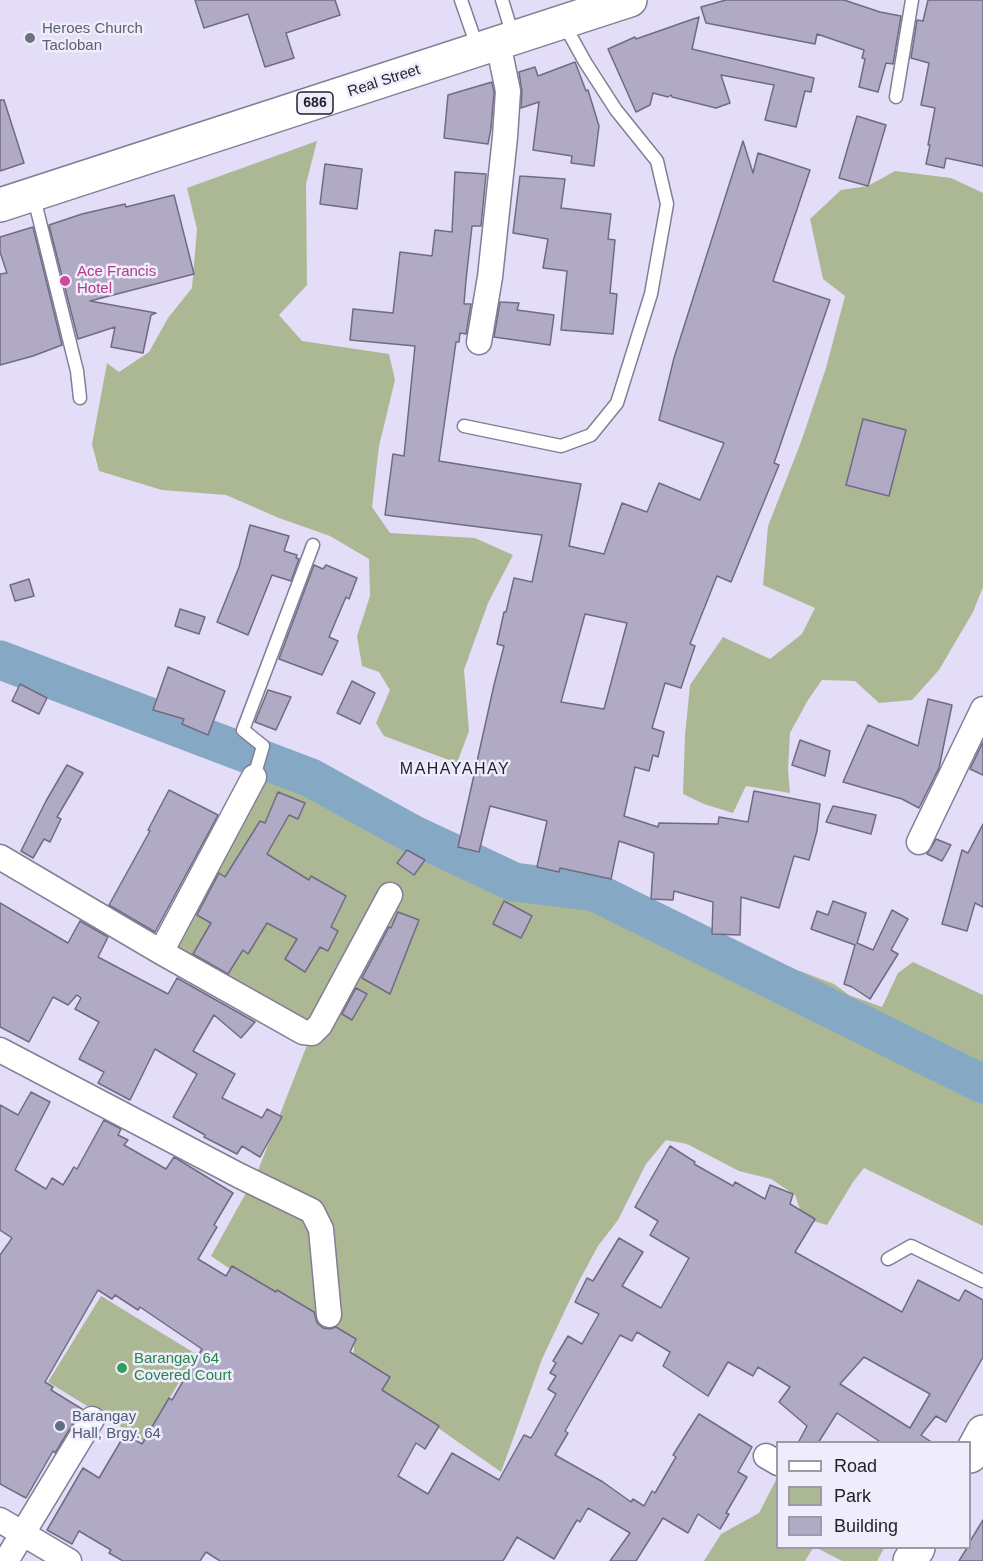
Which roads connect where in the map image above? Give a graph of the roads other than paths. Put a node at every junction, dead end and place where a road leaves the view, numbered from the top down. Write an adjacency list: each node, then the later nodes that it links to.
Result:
1 (460, 0): 6 (lane)
2 (501, 0): 6 (lane)
3 (630, 0): 5 (main road, Real Street / 686)
4 (912, 0): 7 (lane)
5 (562, 21): 6 (main road, Real Street / 686); 12 (lane)
6 (498, 44): 8 (main road, Real Street / 686); 10 (street)
7 (896, 97)
8 (33, 193): 9 (main road, Real Street / 686); 11 (lane)
9 (0, 205)
10 (479, 342)
11 (80, 398)
12 (464, 426)
13 (313, 545): 15 (lane)
14 (983, 709): 16 (street)
15 (254, 777): 19 (street)
16 (919, 842)
17 (0, 857): 19 (street)
18 (390, 895): 19 (street)
19 (161, 951)
20 (0, 1050): 23 (street)
21 (888, 1259): 22 (lane)
22 (983, 1281)
23 (329, 1315)
24 (92, 1419): 28 (street)
25 (983, 1432): 26 (main road)
26 (971, 1453)
27 (0, 1520): 28 (street)
28 (21, 1533): 29 (street); 30 (street)
29 (6, 1561)
30 (69, 1561)

